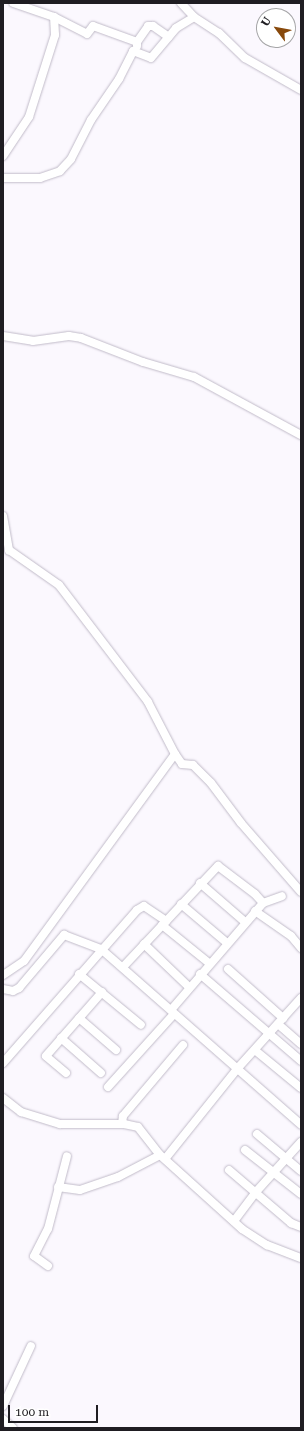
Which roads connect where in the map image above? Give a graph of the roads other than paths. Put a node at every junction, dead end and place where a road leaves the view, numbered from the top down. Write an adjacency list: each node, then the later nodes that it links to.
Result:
1 (13, 3): 3 (street)
2 (181, 3): 4 (street)
3 (54, 17): 6 (street); 9 (street)
4 (194, 17): 5 (street); 8 (street)
5 (169, 36): 6 (street); 7 (street)
6 (137, 42): 7 (street)
7 (136, 53): 10 (street)
8 (301, 90)
9 (3, 156)
10 (3, 178)
11 (3, 336): 12 (street)
12 (301, 436)
13 (3, 516): 14 (street)
14 (174, 754): 16 (street); 34 (street)
15 (200, 883): 18 (street); 19 (street); 21 (street)
16 (301, 892)
17 (282, 896): 19 (street)
18 (181, 904): 22 (street); 24 (street)
19 (263, 904): 20 (street)
20 (256, 911): 21 (street); 23 (street)
21 (245, 922): 24 (street)
22 (164, 923): 25 (street); 28 (street); 29 (street)
23 (291, 936): 26 (street); 27 (street)
24 (227, 943): 29 (street)
25 (144, 944): 30 (street); 35 (street)
26 (301, 944)
27 (301, 948)
28 (101, 950): 30 (street); 32 (street); 36 (street)
29 (209, 963): 33 (street)
30 (123, 968): 39 (street)
31 (228, 969): 41 (street)
32 (79, 974): 37 (street); 51 (street)
33 (200, 974): 35 (street); 44 (street)
34 (3, 975)
35 (190, 987): 39 (street)
36 (3, 989)
37 (102, 992): 40 (street); 43 (street)
38 (300, 1003): 41 (street)
39 (172, 1012): 52 (street); 55 (street)
40 (79, 1018): 45 (street); 48 (street)
41 (284, 1018): 42 (street)
42 (278, 1024): 44 (street); 46 (street)
43 (141, 1025)
44 (270, 1035): 49 (street); 50 (street)
45 (61, 1038): 53 (street); 54 (street)
46 (301, 1044)
47 (183, 1045): 58 (street)
48 (116, 1050)
49 (256, 1051): 52 (street); 56 (street)
50 (301, 1061)
51 (3, 1063)
52 (237, 1069): 59 (street); 64 (street)
53 (66, 1073)
54 (101, 1073)
55 (108, 1087)
56 (301, 1088)
57 (3, 1098): 58 (street)
58 (122, 1124): 64 (street)
59 (301, 1125)
60 (257, 1134): 65 (street)
61 (301, 1142): 65 (street)
62 (245, 1150): 68 (street)
63 (67, 1156): 69 (street)
64 (162, 1157): 69 (street); 72 (street)
65 (286, 1159): 67 (street); 68 (street)
66 (229, 1170): 70 (street)
67 (301, 1171)
68 (274, 1172): 70 (street); 71 (street)
69 (58, 1187): 75 (street)
70 (255, 1193): 72 (street); 73 (street)
71 (301, 1194)
72 (234, 1221): 74 (street)
73 (301, 1227)
74 (301, 1258)
75 (48, 1266)
76 (31, 1346): 77 (street)
77 (3, 1406)
78 (3, 1418): 79 (street)
79 (13, 1428)

